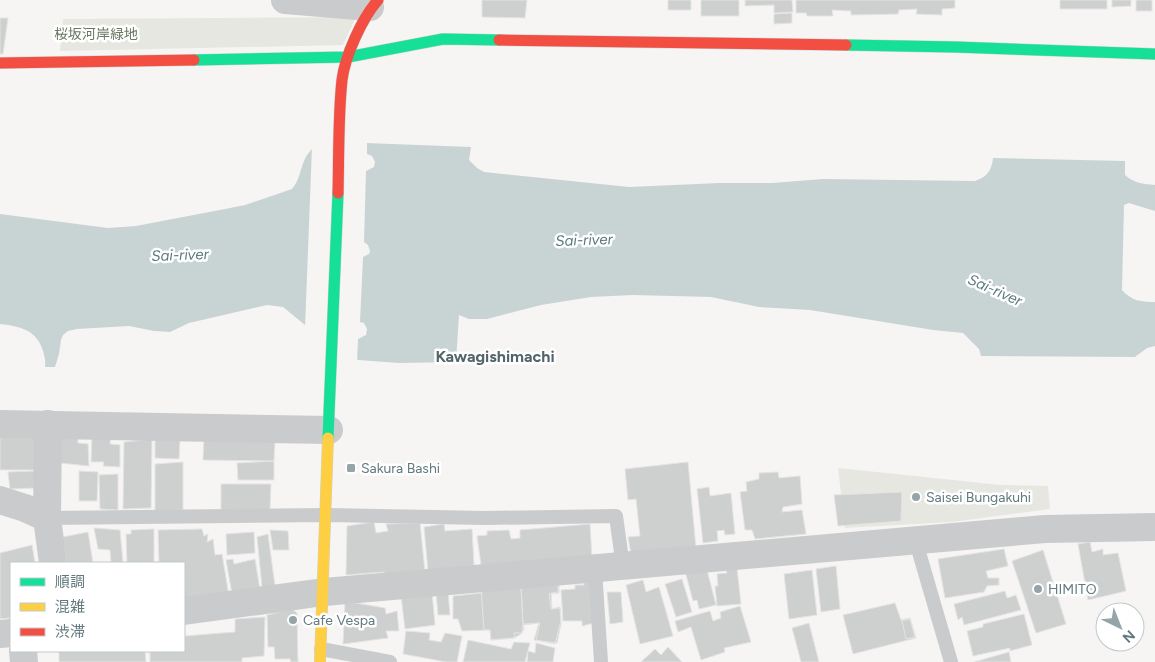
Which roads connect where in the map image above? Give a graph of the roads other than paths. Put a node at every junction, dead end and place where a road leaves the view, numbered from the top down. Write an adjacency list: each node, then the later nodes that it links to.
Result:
1 (285, 0): 2 (street)
2 (374, 4): 4 (street)
3 (1155, 54): 4 (street)
4 (348, 57): 5 (street); 6 (street)
5 (0, 63)
6 (329, 422): 8 (street); 10 (street)
7 (0, 424): 8 (street)
8 (48, 424): 11 (street)
9 (0, 500): 11 (street)
10 (327, 515): 11 (lane); 15 (lane); 17 (street)
11 (47, 518): 14 (street)
12 (1155, 527): 13 (street)
13 (916, 542): 15 (street); 22 (lane)
14 (53, 562)
15 (623, 567): 16 (street)
16 (595, 569): 17 (street); 21 (lane)
17 (324, 592): 18 (street); 19 (street)
18 (185, 612)
19 (321, 656): 20 (lane)
20 (390, 662)
21 (601, 662)
22 (951, 662)

